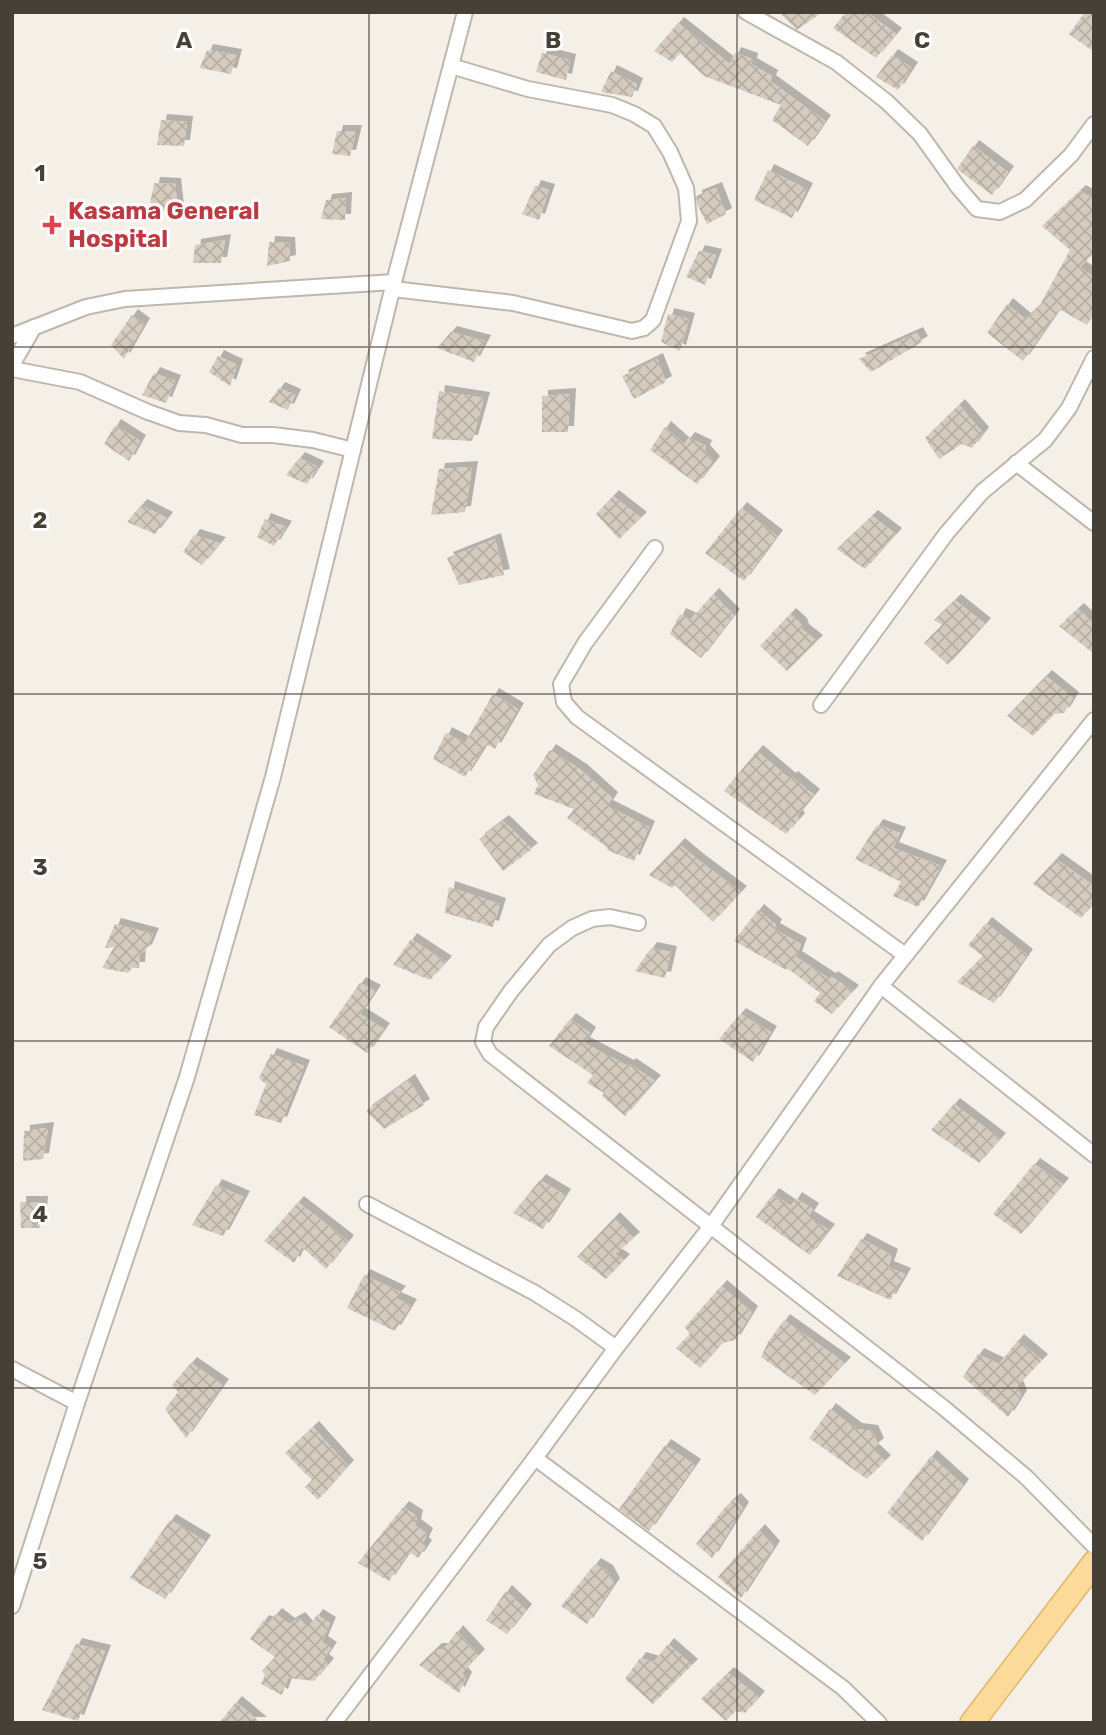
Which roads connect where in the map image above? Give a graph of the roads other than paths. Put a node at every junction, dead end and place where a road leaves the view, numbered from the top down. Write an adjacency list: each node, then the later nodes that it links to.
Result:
1 (465, 12): 3 (street)
2 (746, 12): 4 (street)
3 (452, 66): 5 (street); 5 (street)
4 (1094, 124)
5 (394, 285): 6 (street); 10 (street)
6 (34, 327): 7 (street); 9 (street)
7 (12, 336)
8 (1094, 358): 11 (street)
9 (12, 367): 10 (street)
10 (353, 450): 24 (street)
11 (1017, 463): 12 (street); 14 (street)
12 (1094, 523)
13 (655, 548): 17 (street)
14 (821, 705)
15 (1094, 720): 17 (street)
16 (638, 923): 21 (street)
17 (905, 955): 18 (street)
18 (881, 986): 19 (street); 21 (street)
19 (1094, 1155)
20 (367, 1204): 22 (street)
21 (711, 1226): 22 (street); 26 (street)
22 (615, 1348): 25 (street)
23 (12, 1369): 24 (street)
24 (77, 1403): 28 (street)
25 (535, 1458): 29 (street); 30 (street)
26 (1094, 1546)
27 (1094, 1563): 31 (main road)
28 (12, 1606)
29 (334, 1723)
30 (879, 1723)
31 (972, 1723)

